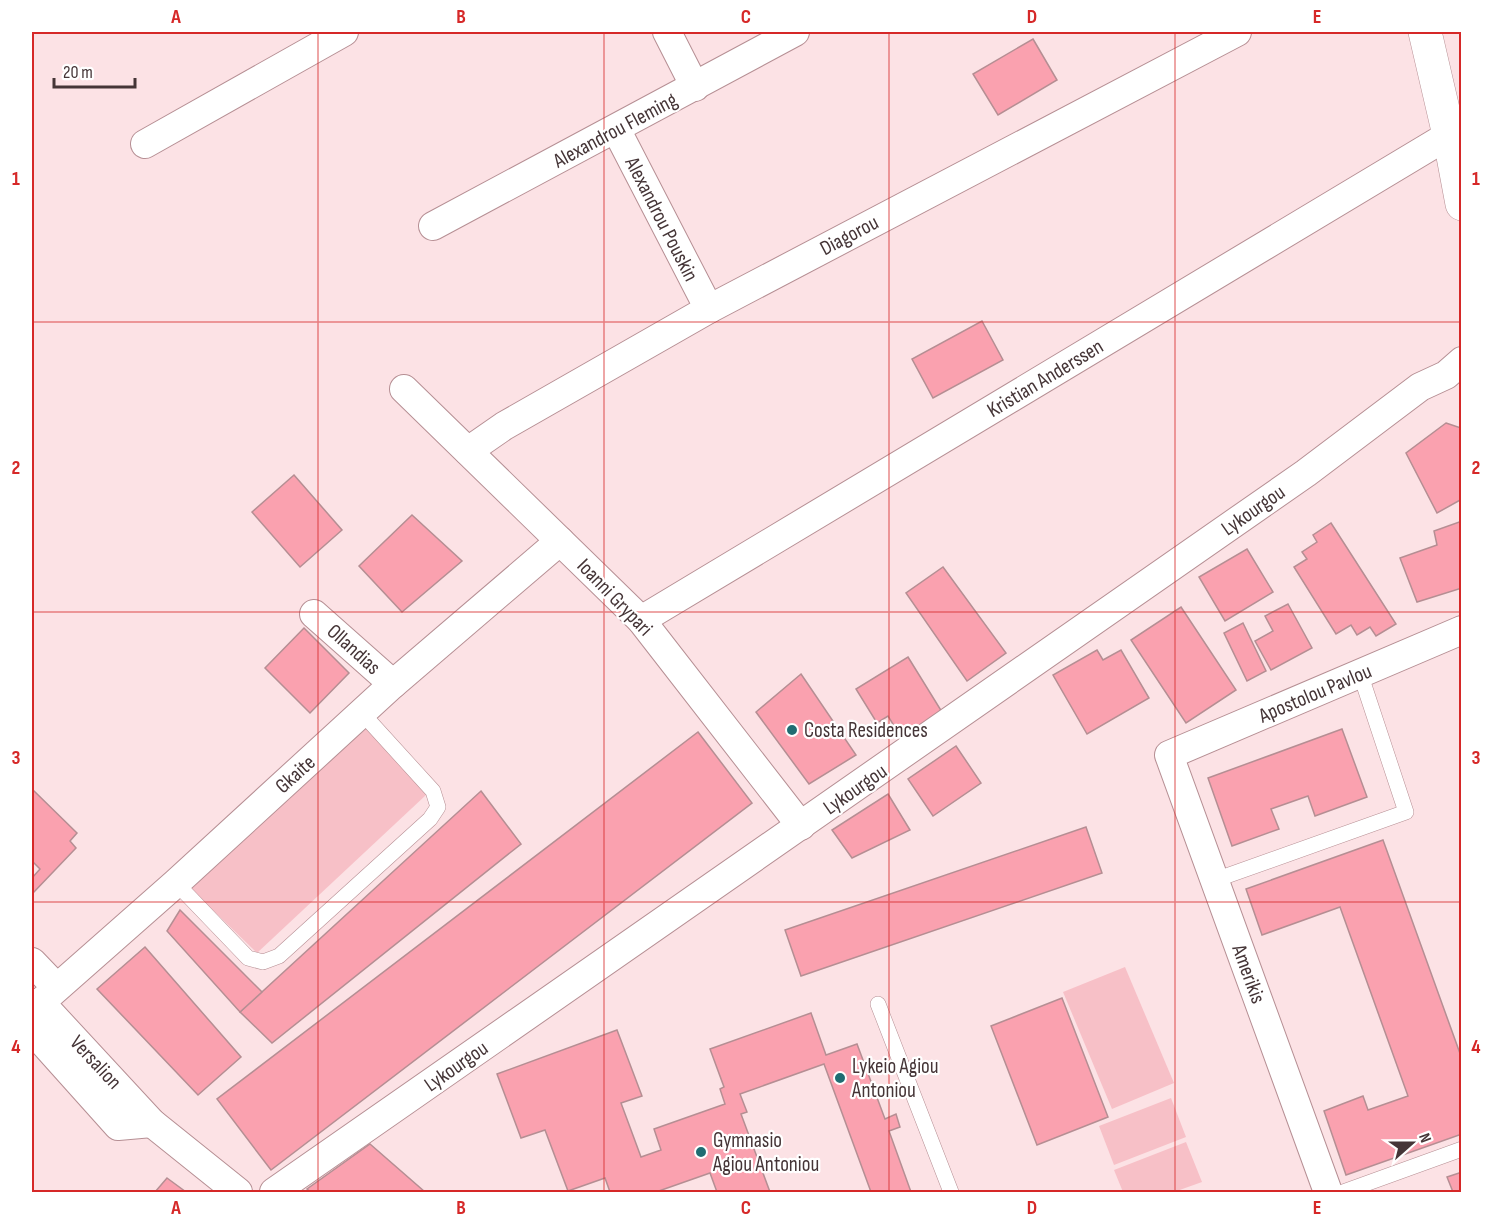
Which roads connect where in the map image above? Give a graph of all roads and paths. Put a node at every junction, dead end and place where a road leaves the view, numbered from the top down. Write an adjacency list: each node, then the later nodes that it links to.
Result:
1 (344, 32): 9 (street)
2 (667, 32): 6 (street)
3 (795, 32): 6 (street, Alexandrou Fleming)
4 (1237, 32): 12 (street, Diagorou)
5 (1425, 32): 8 (street)
6 (695, 87): 7 (street, Alexandrou Fleming)
7 (616, 129): 11 (street, Alexandrou Fleming); 12 (street, Alexandrou Pouskin)
8 (1449, 135): 10 (street); 18 (street, Kristian Anderssen)
9 (145, 144)
10 (1461, 204)
11 (433, 226)
12 (709, 309): 15 (street, Diagorou)
13 (1461, 361): 24 (street, Lykourgou)
14 (404, 389): 15 (street, Ioanni Grypari)
15 (468, 451): 16 (street, Ioanni Grypari)
16 (560, 541): 18 (street, Ioanni Grypari); 21 (street, Gkaite)
17 (315, 614): 21 (street, Ollandias)
18 (641, 620): 24 (street, Ioanni Grypari)
19 (1461, 630): 20 (street, Apostolou Pavlou)
20 (1360, 674): 23 (street, Apostolou Pavlou); 25 (lane)
21 (393, 684): 22 (street, Gkaite)
22 (362, 713): 26 (street, Gkaite); 26 (lane)
23 (1170, 755): 25 (street, Amerikis)
24 (801, 826): 34 (street, Lykourgou)
25 (1215, 880): 36 (street, Amerikis)
26 (176, 883): 28 (street, Gkaite)
27 (32, 962): 28 (street, Versalion)
28 (42, 1000): 31 (street, Versalion)
29 (879, 1004): 35 (lane)
30 (32, 1030): 31 (street, Versalion)
31 (152, 1123): 33 (street, Versalion)
32 (1461, 1149): 37 (lane)
33 (238, 1192)
34 (274, 1192)
35 (951, 1192)
36 (1328, 1192)
37 (1343, 1192)

